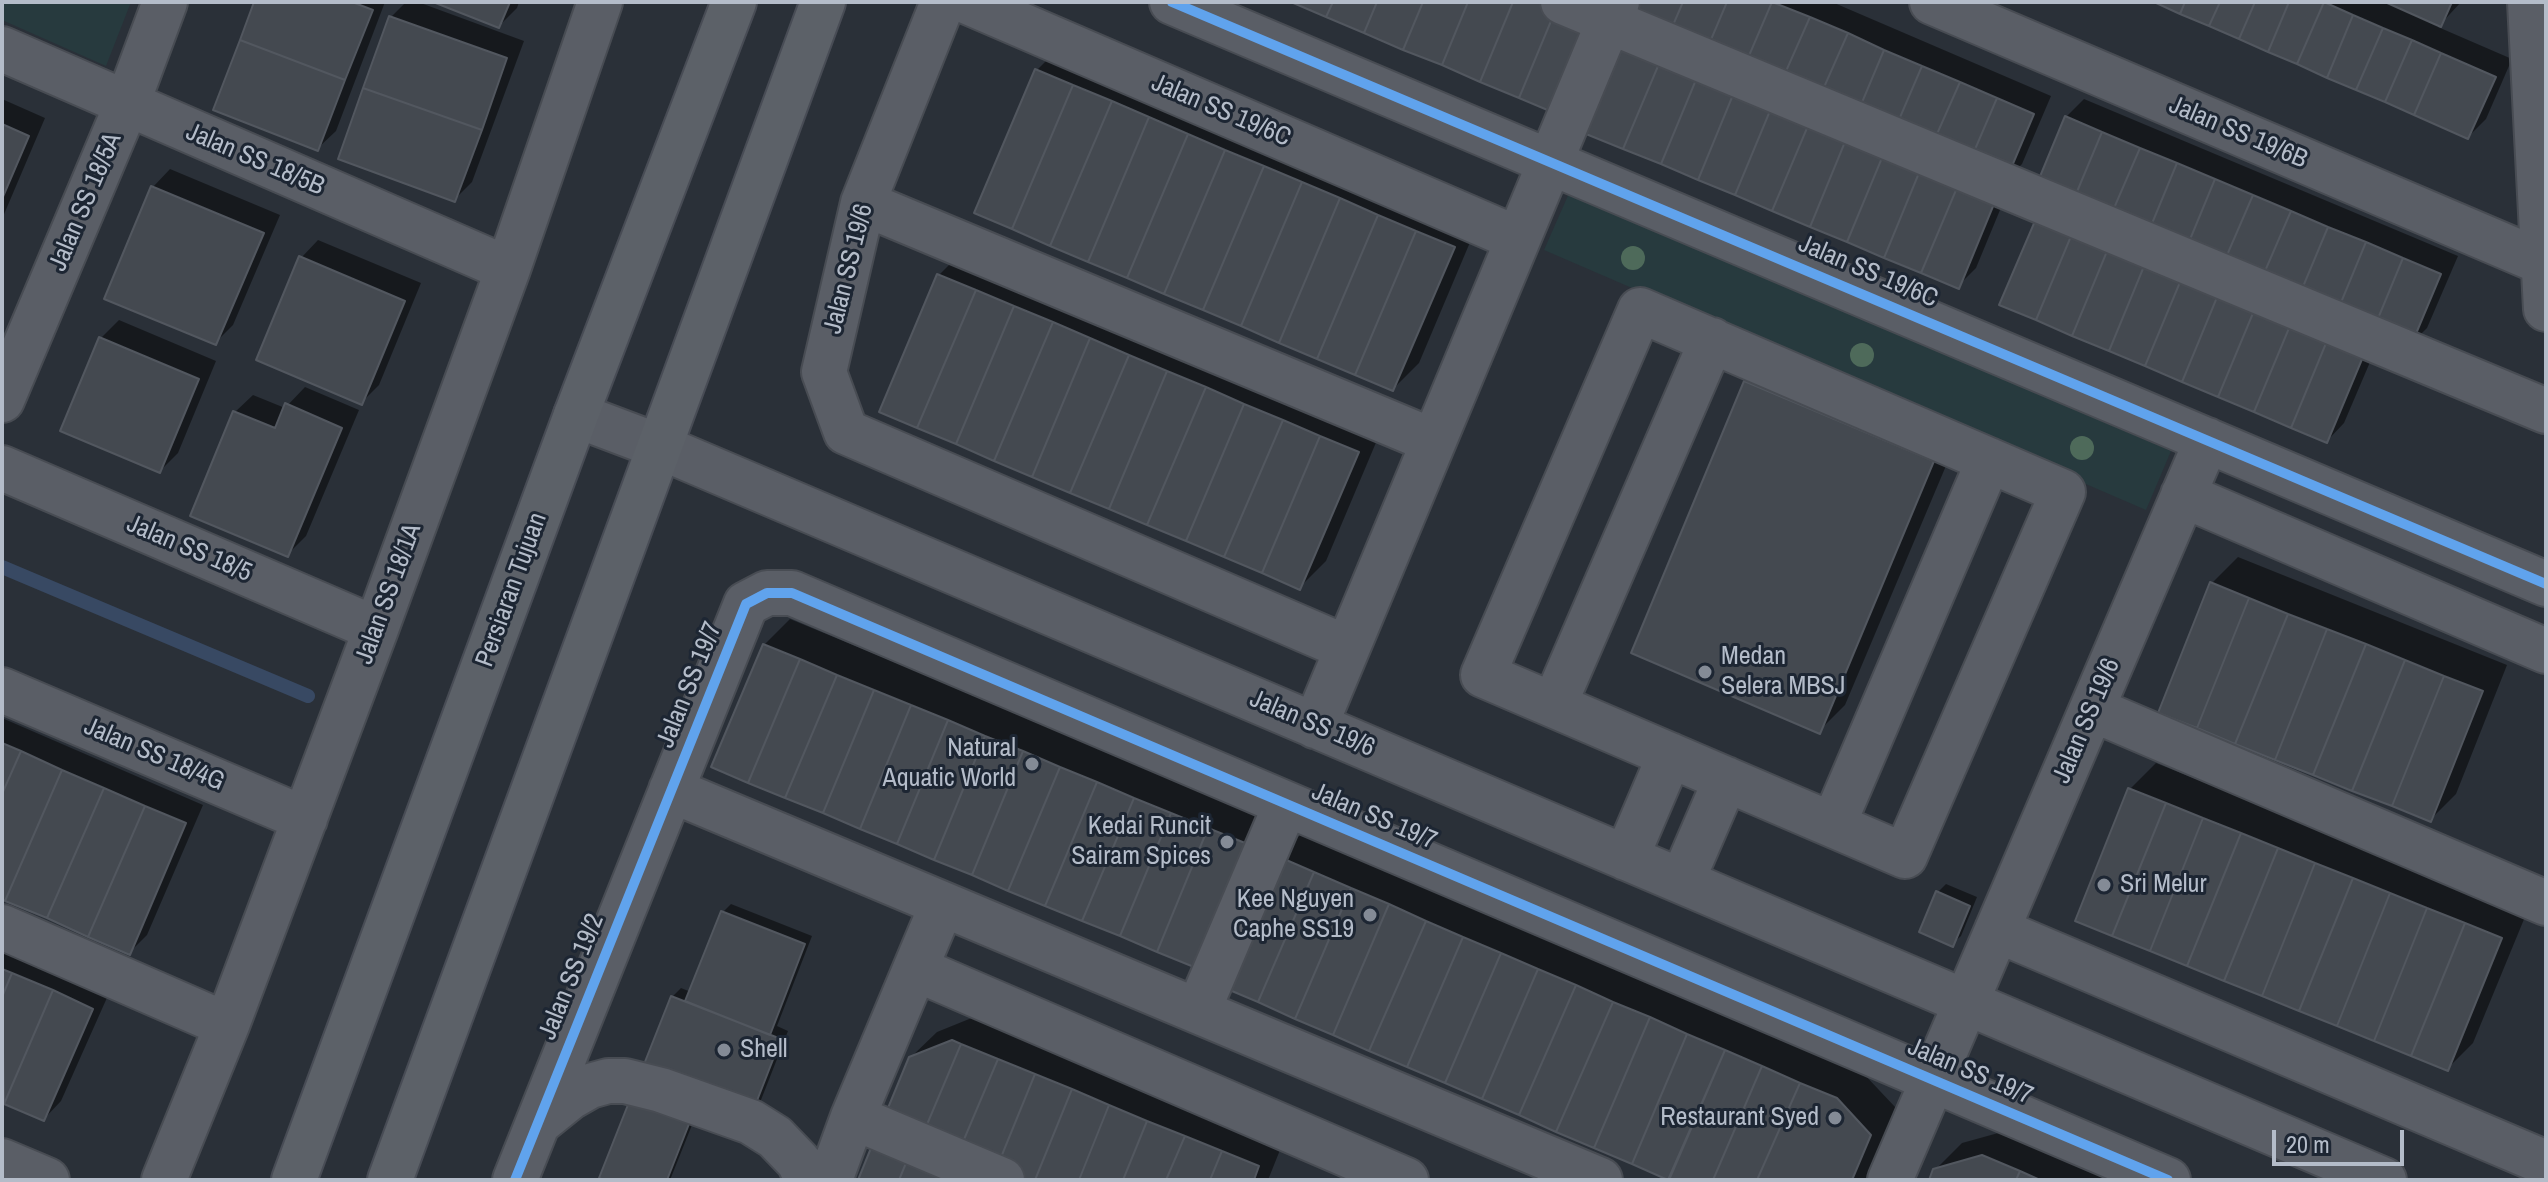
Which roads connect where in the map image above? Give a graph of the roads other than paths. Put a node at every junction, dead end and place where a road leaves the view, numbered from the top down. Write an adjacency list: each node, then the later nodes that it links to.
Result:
1 (165, 2): 13 (street, Jalan SS 18/5A)
2 (600, 2): 18 (street, Jalan SS 18/1A)
3 (734, 2): 23 (main road, Persiaran Tujuan)
4 (823, 2): 26 (main road)
5 (943, 2): 15 (street, Jalan SS 19/6)
6 (968, 2): 16 (street, Jalan SS 19/6C)
7 (1172, 2): 14 (street, Jalan SS 19/6C)
8 (1563, 2): 11 (street)
9 (1932, 2): 17 (street, Jalan SS 19/6B)
10 (2530, 2): 17 (street)
11 (1613, 12): 14 (street); 22 (street)
12 (2, 49): 13 (street, Jalan SS 18/5B)
13 (127, 104): 18 (street, Jalan SS 18/5B); 21 (street, Jalan SS 18/5A)
14 (1550, 162): 16 (street); 24 (street, Jalan SS 19/6C)
15 (863, 203): 25 (street); 32 (street, Jalan SS 19/6)
16 (1518, 239): 25 (street)
17 (2544, 263): 19 (street)
18 (508, 269): 31 (street, Jalan SS 18/1A)
19 (2546, 309)
20 (1712, 340): 27 (street); 35 (street); 35 (street)
21 (2, 400)
22 (2546, 411)
23 (576, 415): 26 (street, Jalan SS 19/6); 63 (main road, Persiaran Tujuan)
24 (2207, 440): 29 (street, Jalan SS 19/6); 30 (street, Jalan SS 19/6C)
25 (1433, 441): 32 (street)
26 (658, 446): 37 (street, Jalan SS 19/6); 60 (main road)
27 (1989, 460): 43 (street); 43 (street)
28 (2, 468): 31 (street, Jalan SS 18/5)
29 (2183, 495): 33 (street); 36 (street, Jalan SS 19/6)
30 (2546, 584)
31 (376, 629): 42 (street, Jalan SS 18/1A)
32 (1347, 648): 37 (street)
33 (2546, 651)
34 (2, 690): 42 (street, Jalan SS 18/4G)
35 (1554, 705): 38 (street)
36 (2092, 709): 46 (street); 49 (street, Jalan SS 19/6)
37 (1315, 726): 44 (street, Jalan SS 19/6)
38 (1670, 755): 39 (street); 44 (street)
39 (1726, 779): 43 (street); 45 (street)
40 (671, 790): 41 (street, Jalan SS 19/7); 47 (street, Jalan SS 19/7); 56 (street, Jalan SS 19/2)
41 (1286, 804): 52 (street); 54 (street, Jalan SS 19/7)
42 (305, 819): 53 (street, Jalan SS 18/1A)
43 (1833, 825)
44 (1626, 858): 45 (street, Jalan SS 19/6)
45 (1682, 881): 51 (street, Jalan SS 19/6)
46 (2546, 903)
47 (942, 905): 50 (street); 52 (street, Jalan SS 19/7)
48 (2, 927): 53 (street)
49 (1997, 930): 51 (street, Jalan SS 19/6); 58 (street)
50 (916, 969): 55 (street); 59 (street)
51 (1966, 1002): 54 (street); 72 (street, Jalan SS 19/6)
52 (1198, 1011): 69 (street, Jalan SS 19/7)
53 (227, 1025): 62 (street, Jalan SS 18/1A)
54 (1933, 1080): 70 (street); 71 (street, Jalan SS 19/7)
55 (853, 1117): 66 (street); 67 (street)
56 (538, 1123): 64 (street, Jalan SS 19/2); 65 (street)
57 (2, 1161): 61 (street)
58 (2546, 1163)
59 (1333, 1166): 68 (street)
60 (401, 1176)
61 (47, 1180)
62 (164, 1180)
63 (294, 1180)
64 (515, 1180)
65 (807, 1180)
66 (830, 1180)
67 (1002, 1180)
68 (1406, 1180)
69 (1600, 1180)
70 (1890, 1180)
71 (2168, 1180)
72 (2384, 1180)

